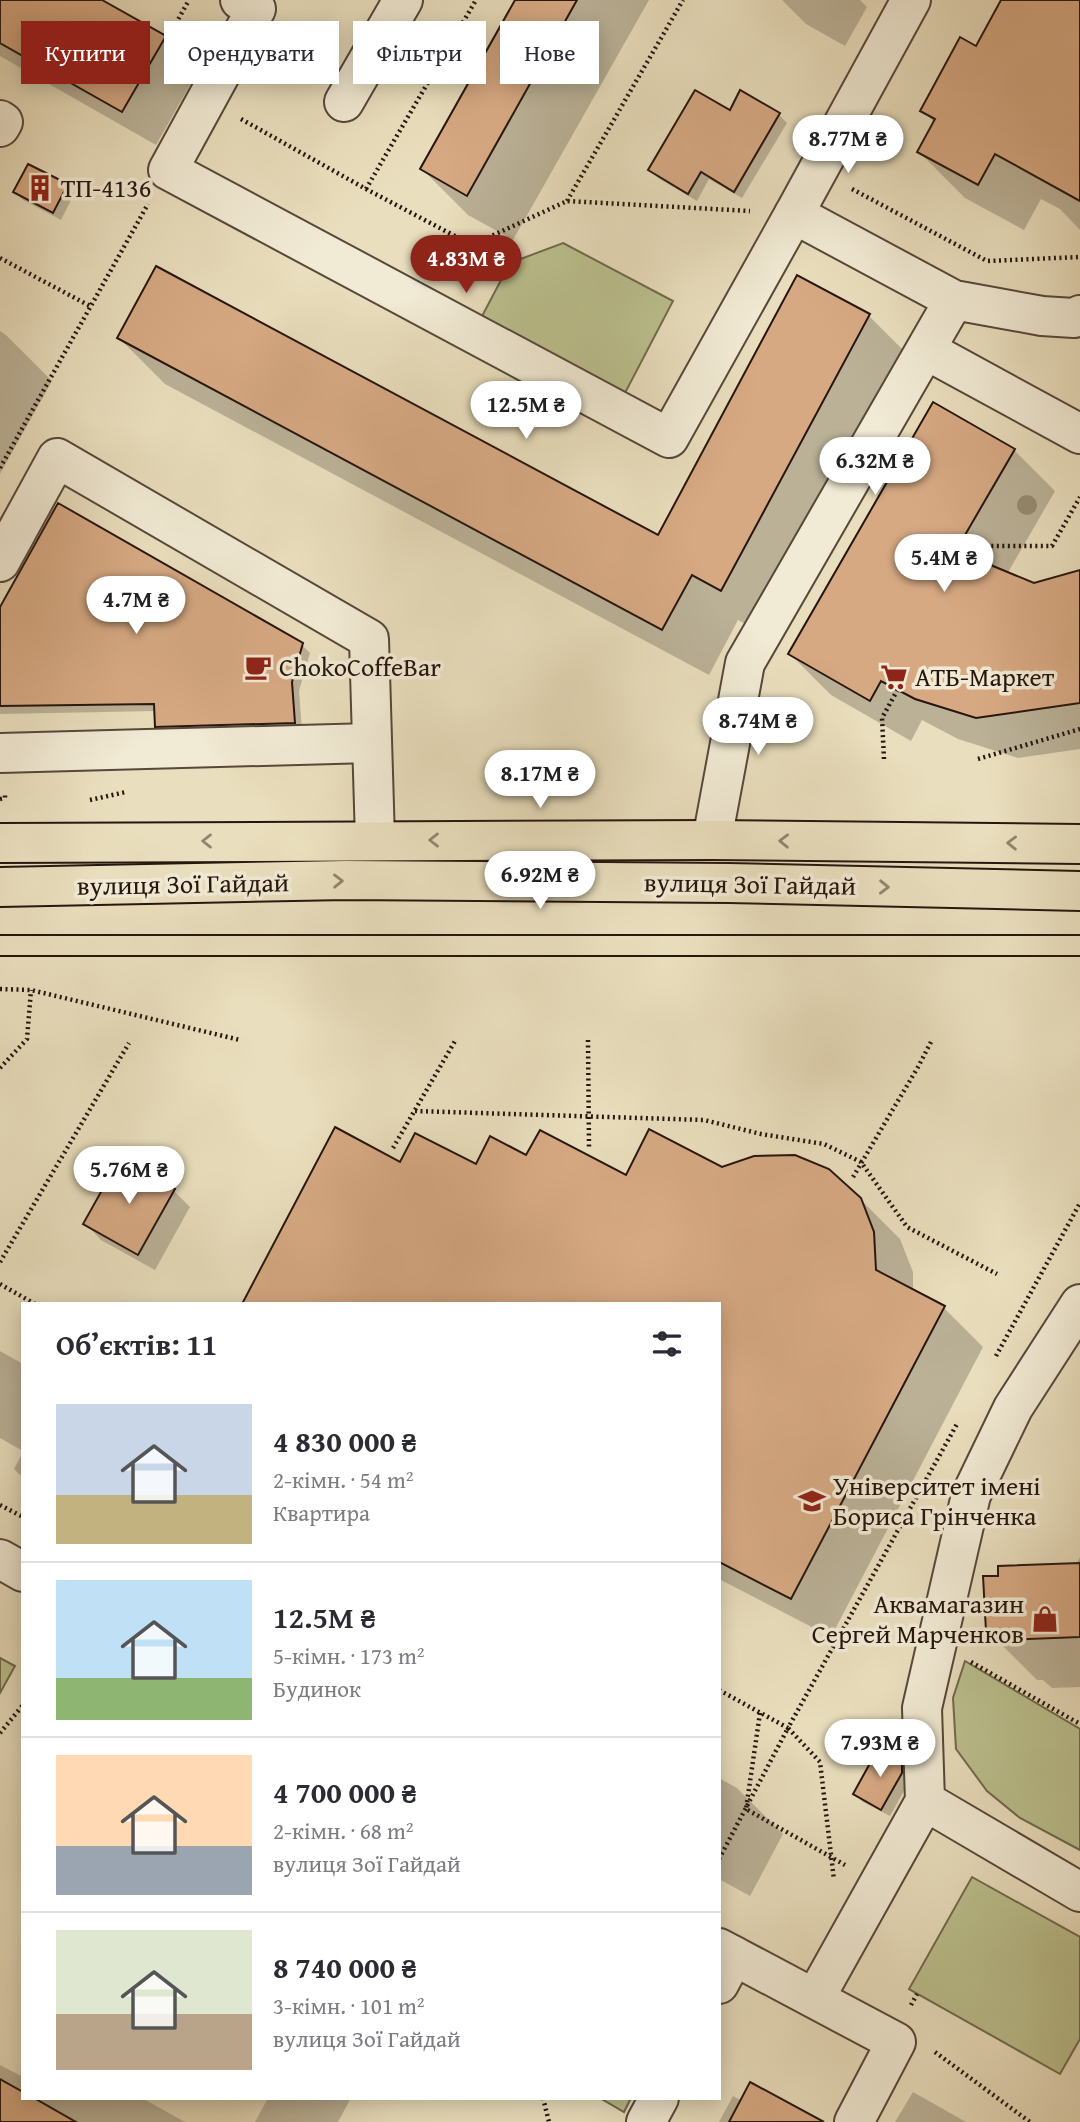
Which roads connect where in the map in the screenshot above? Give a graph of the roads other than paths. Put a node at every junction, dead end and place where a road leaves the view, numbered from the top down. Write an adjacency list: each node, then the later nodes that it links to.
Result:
1 (240, 0): 7 (street)
2 (403, 0): 4 (street)
3 (911, 0): 7 (street)
4 (344, 102)
5 (0, 120): 6 (street)
6 (0, 127)
7 (794, 214): 8 (street)
8 (954, 300): 9 (street); 10 (street)
9 (1080, 315)
10 (926, 349): 11 (street); 16 (street)
11 (1080, 434)
12 (0, 562): 13 (street)
13 (371, 744): 14 (street); 15 (street)
14 (0, 753)
15 (375, 840): 16 (main road, вулиця Зої Гайдай, one-way to 15); 17 (main road, вулиця Зої Гайдай, one-way to 17)
16 (712, 840): 18 (main road, вулиця Зої Гайдай, one-way to 16)
17 (0, 843)
18 (1080, 844)
19 (0, 887): 20 (main road, вулиця Зої Гайдай, one-way to 20)
20 (1080, 891)
21 (1080, 1304): 24 (street)
22 (0, 1559): 23 (street)
23 (21, 1571)
24 (925, 1801): 25 (street); 27 (street)
25 (1080, 1892)
26 (724, 1962): 27 (street)
27 (815, 1998): 30 (street)
28 (658, 2100): 29 (street)
29 (646, 2122)
30 (854, 2122)

